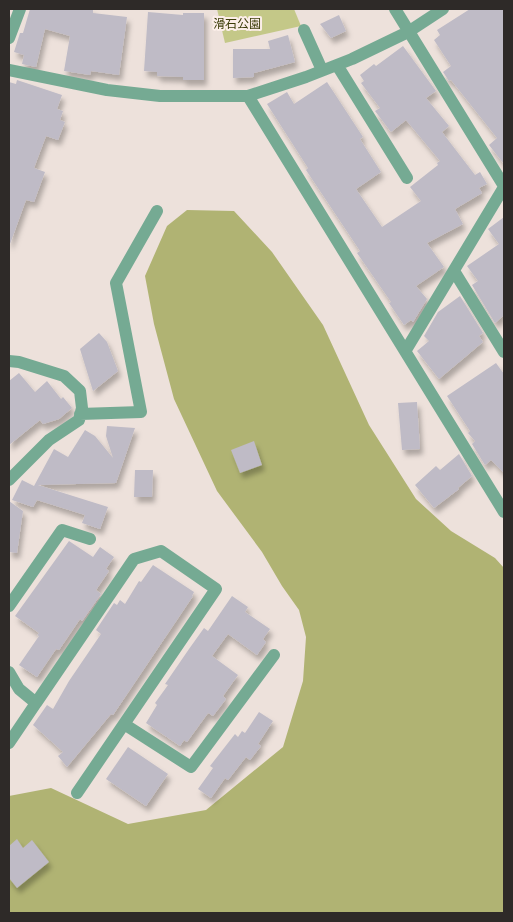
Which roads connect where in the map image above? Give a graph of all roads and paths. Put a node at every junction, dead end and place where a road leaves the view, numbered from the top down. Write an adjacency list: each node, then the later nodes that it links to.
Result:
1 (20, 9): 6 (street)
2 (395, 9): 5 (street)
3 (443, 9): 5 (street)
4 (304, 30): 9 (street)
5 (408, 32): 7 (street); 12 (street)
6 (9, 38)
7 (337, 65): 9 (street); 11 (street)
8 (9, 70): 10 (street)
9 (322, 70): 10 (street)
10 (248, 96): 15 (street)
11 (407, 178)
12 (504, 186): 14 (street)
13 (157, 212): 18 (street)
14 (454, 271): 15 (street); 16 (street)
15 (406, 350): 20 (street)
16 (504, 352)
17 (9, 362): 18 (street)
18 (80, 414): 19 (street)
19 (9, 480)
20 (504, 512)
21 (90, 539): 22 (street)
22 (9, 606)
23 (274, 655): 26 (street)
24 (9, 672): 25 (street)
25 (36, 703): 26 (street); 27 (street)
26 (124, 724): 28 (street)
27 (9, 743)
28 (77, 793)

